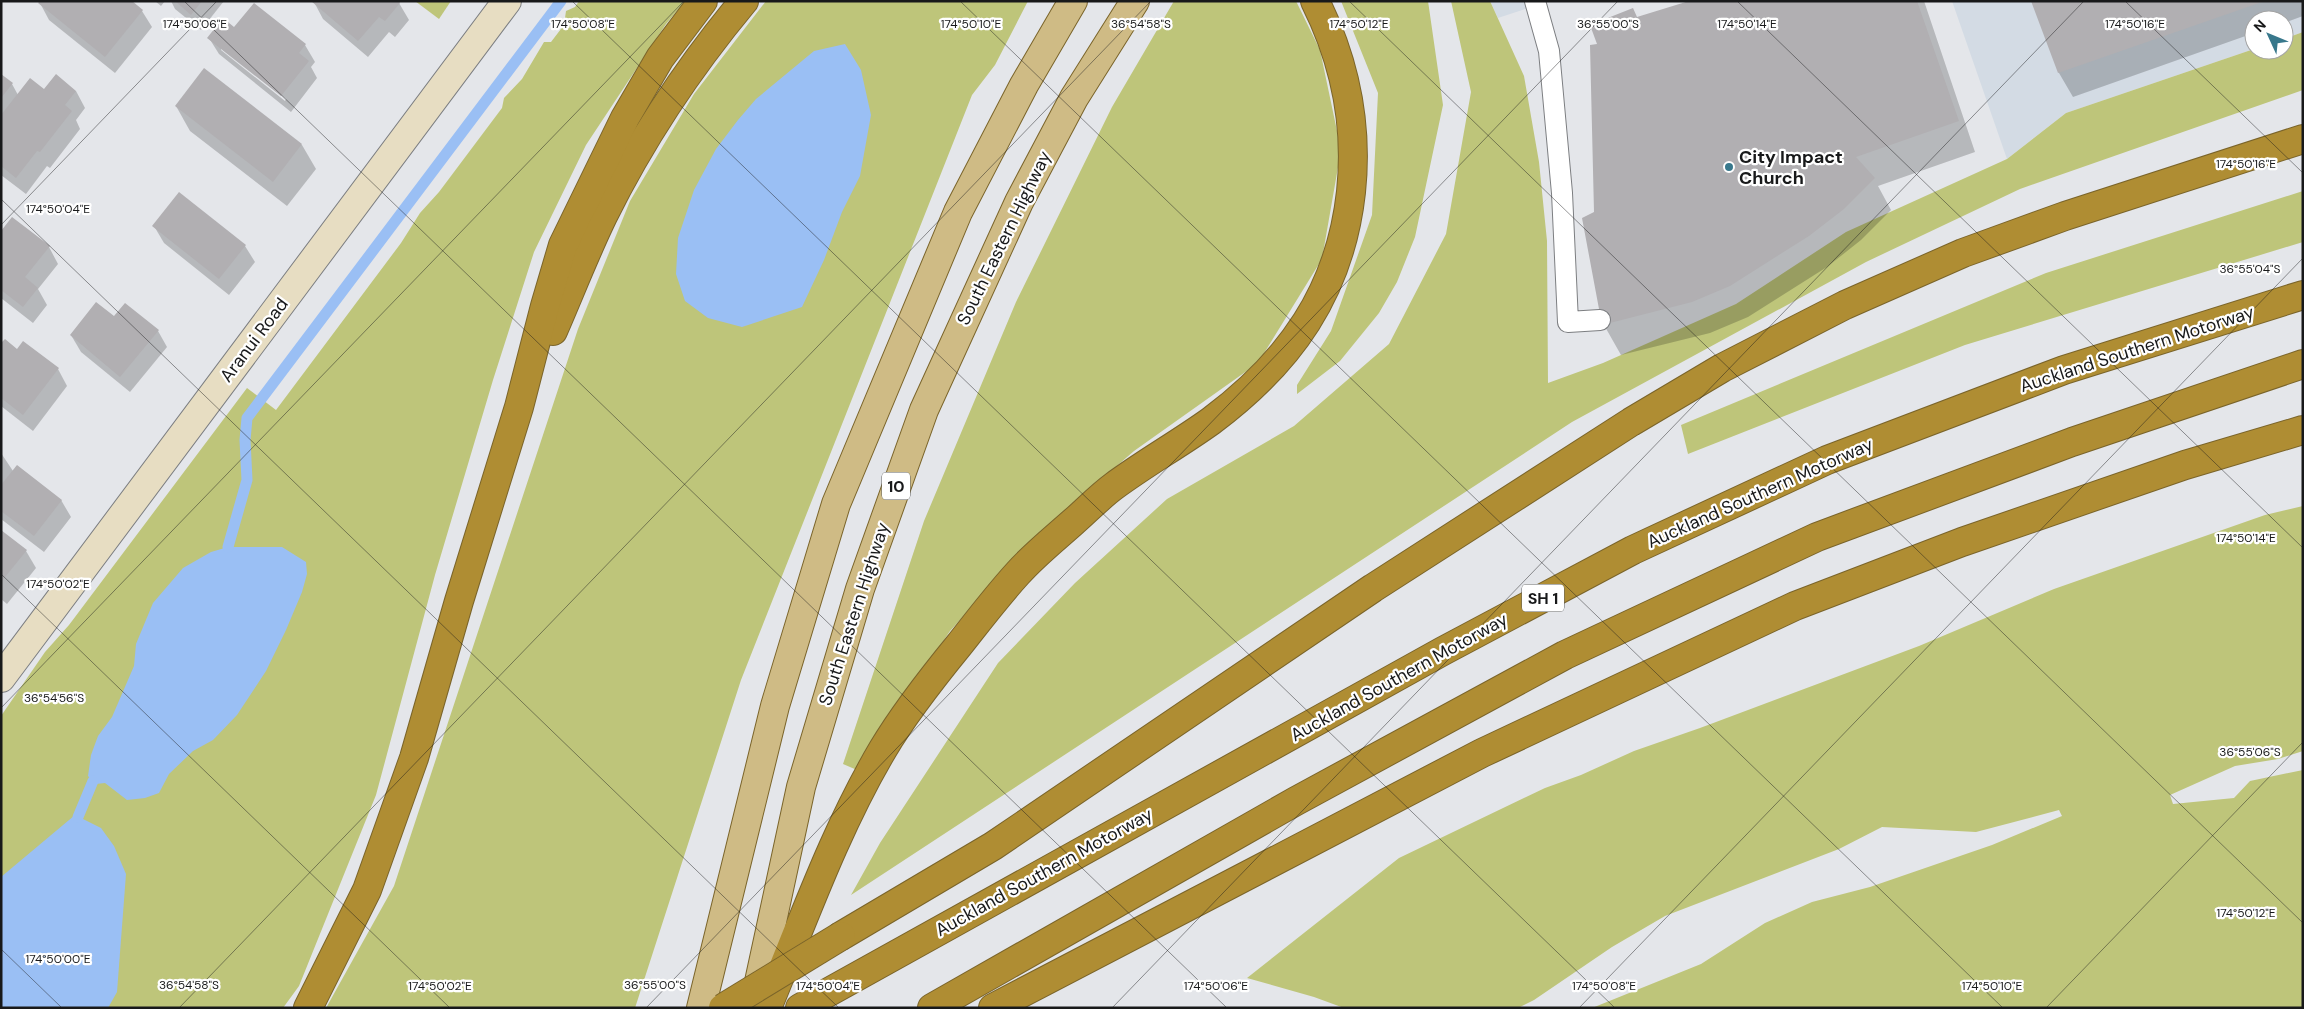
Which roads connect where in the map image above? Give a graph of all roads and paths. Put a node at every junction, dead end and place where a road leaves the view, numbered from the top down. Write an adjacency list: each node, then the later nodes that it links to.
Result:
1 (507, 1): 14 (street, Aranui Road)
2 (703, 1): 12 (highway)
3 (744, 1): 12 (highway)
4 (1073, 1): 16 (main road)
5 (1135, 1): 18 (main road, South Eastern Highway / 10)
6 (1315, 1): 19 (highway)
7 (1535, 1): 10 (lane)
8 (2303, 139): 17 (highway, bridge)
9 (2303, 295): 20 (highway, Auckland Southern Motorway / SH 1)
10 (1600, 320)
11 (2303, 364): 21 (highway)
12 (519, 408): 15 (highway)
13 (2303, 430): 22 (highway)
14 (1, 678)
15 (308, 1008)
16 (701, 1008)
17 (723, 1008)
18 (754, 1008)
19 (767, 1008)
20 (800, 1008)
21 (932, 1008)
22 (993, 1008)

